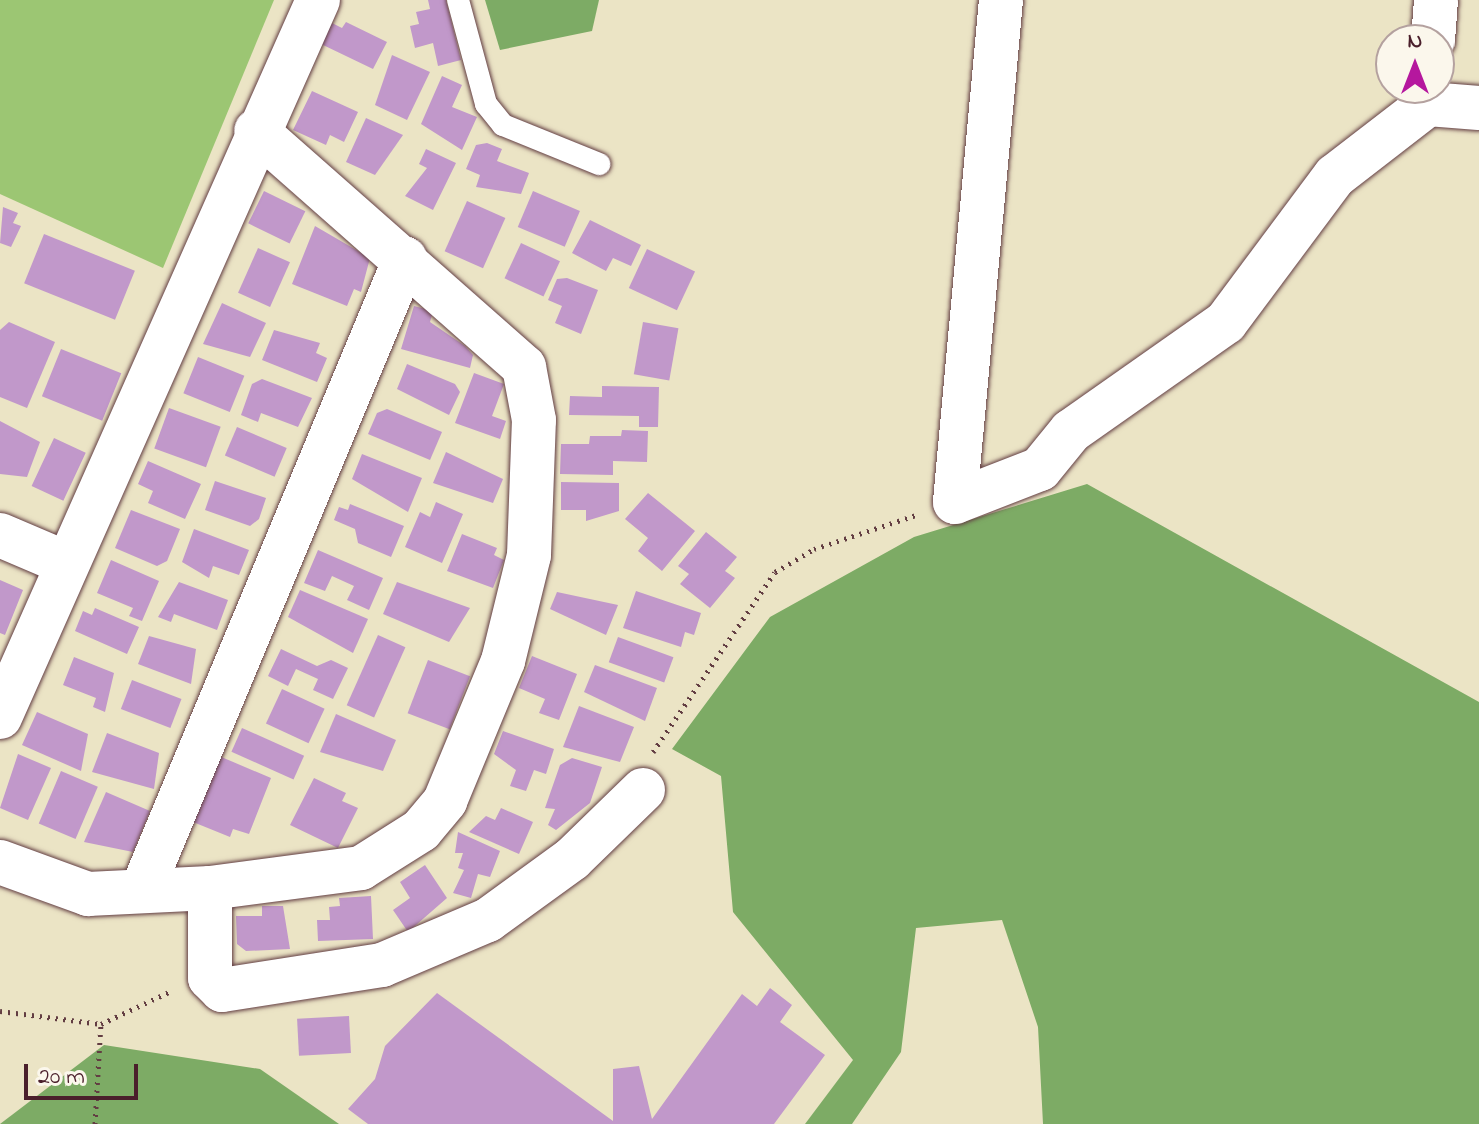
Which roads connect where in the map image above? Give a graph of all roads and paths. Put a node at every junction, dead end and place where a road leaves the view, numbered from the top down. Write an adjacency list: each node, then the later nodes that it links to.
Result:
1 (318, 0): 9 (street)
2 (458, 0): 10 (lane)
3 (1001, 0): 12 (street)
4 (1436, 0): 5 (street)
5 (1434, 24)
6 (1455, 102): 8 (street)
7 (1419, 104): 12 (street)
8 (1479, 108)
9 (256, 131): 11 (street); 14 (street)
10 (599, 164)
11 (405, 259): 18 (street); 19 (street)
12 (955, 502): 16 (path)
13 (0, 535): 14 (street)
14 (66, 563): 15 (street)
15 (0, 717)
16 (643, 790): 20 (street)
17 (0, 862): 19 (street)
18 (210, 888): 19 (street); 20 (street)
19 (142, 890)
20 (210, 978): 22 (path)
21 (0, 1011): 22 (path)
22 (101, 1024): 23 (path)
23 (95, 1124)

